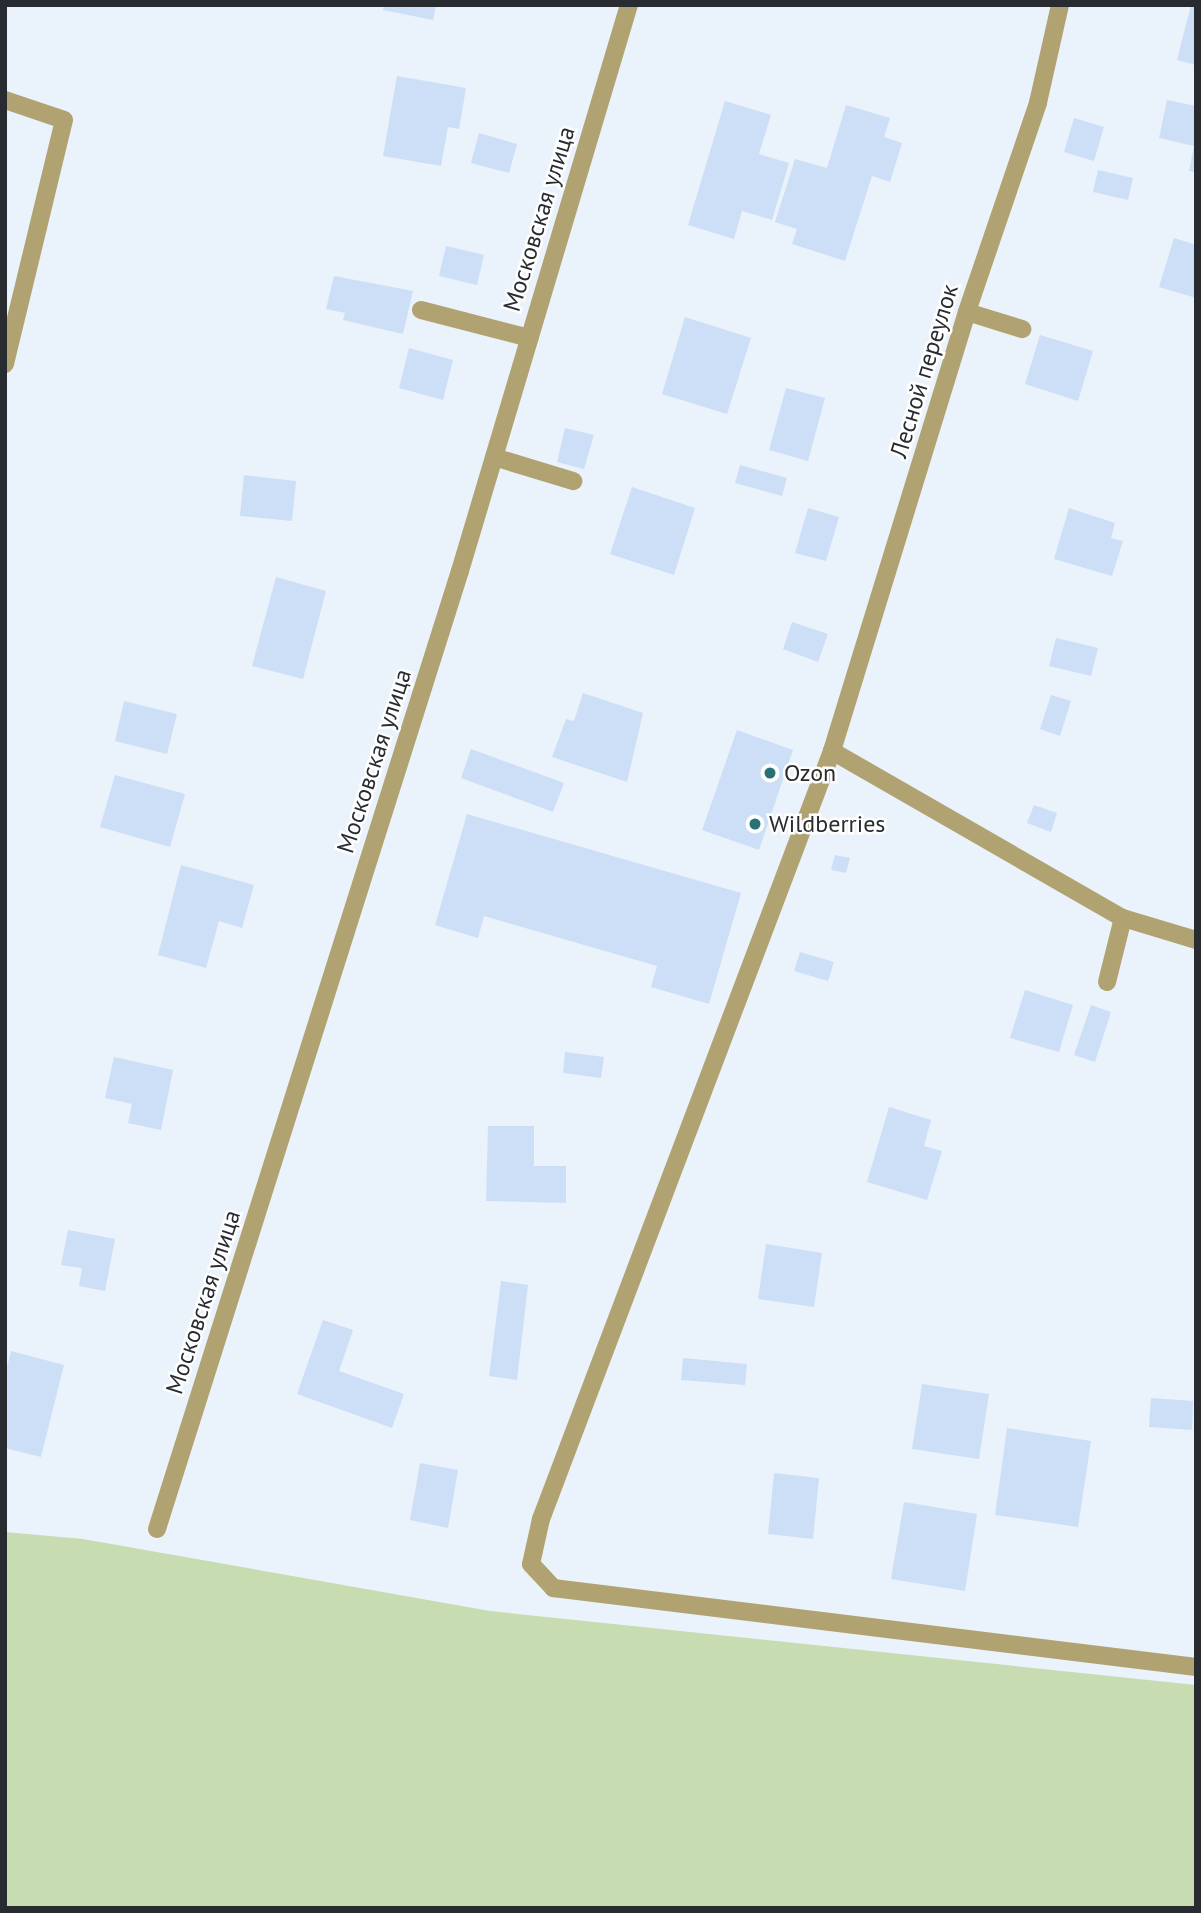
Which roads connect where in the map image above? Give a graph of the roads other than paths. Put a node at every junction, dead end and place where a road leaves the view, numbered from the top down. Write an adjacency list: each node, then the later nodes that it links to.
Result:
1 (629, 5): 7 (street, Московская улица)
2 (1060, 5): 5 (street, Лесной переулок)
3 (5, 100): 8 (street)
4 (421, 310): 7 (street)
5 (967, 312): 6 (street); 11 (street, Лесной переулок)
6 (1021, 329)
7 (530, 338): 9 (street, Московская улица)
8 (5, 364)
9 (494, 457): 10 (street); 15 (street, Московская улица)
10 (573, 481)
11 (832, 751): 12 (street); 16 (street, Лесной переулок)
12 (1123, 918): 13 (street); 14 (street)
13 (1196, 940)
14 (1107, 982)
15 (157, 1529)
16 (1196, 1667)

